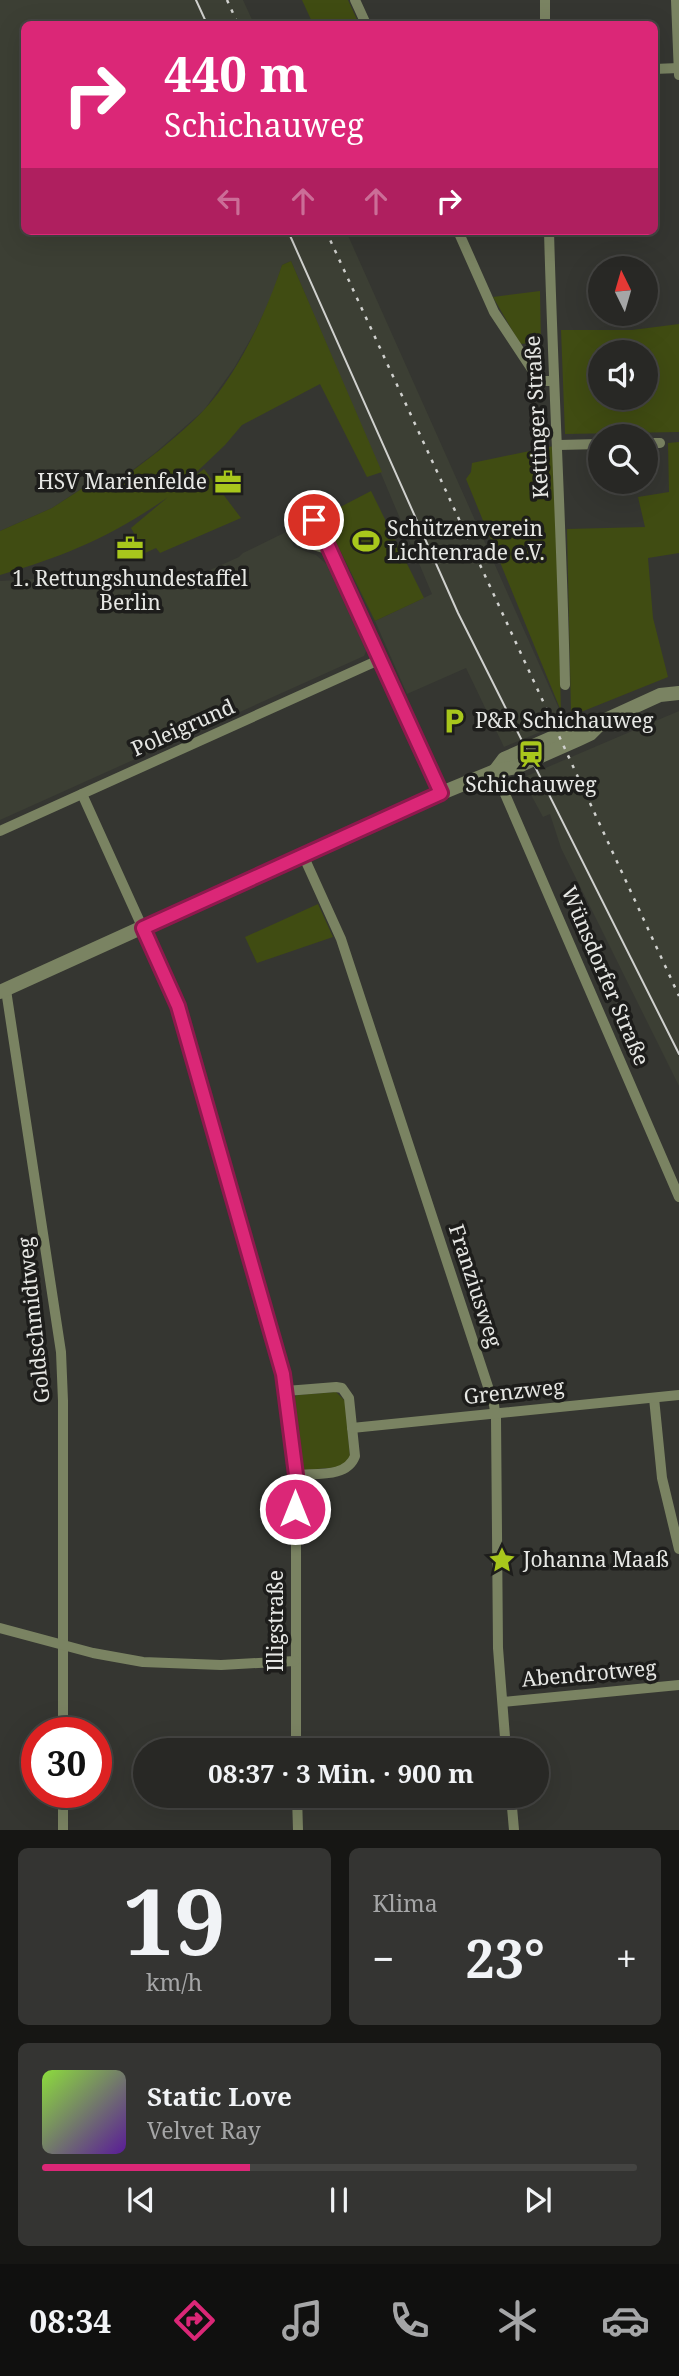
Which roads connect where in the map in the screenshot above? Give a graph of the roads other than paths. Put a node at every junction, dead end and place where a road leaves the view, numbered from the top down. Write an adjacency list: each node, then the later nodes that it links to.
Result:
1 (355, 0): 4 (street)
2 (545, 0): 5 (street)
3 (676, 0): 6 (street)
4 (365, 21)
5 (545, 21)
6 (679, 68): 7 (street); 8 (street)
7 (658, 69)
8 (679, 75)
9 (460, 235): 11 (street)
10 (549, 235): 11 (street, Kettinger Straße)
11 (553, 381): 13 (street, Kettinger Straße)
12 (588, 444): 13 (street)
13 (559, 445): 16 (street, Kettinger Straße)
14 (330, 551): 15 (street)
15 (381, 659): 19 (street); 20 (street, Poleigrund)
16 (565, 685)
17 (679, 693): 18 (street)
18 (495, 771): 19 (street); 25 (street, Wünsdorfer Straße)
19 (441, 793): 22 (street)
20 (82, 794): 21 (street, Poleigrund); 23 (street, Illigstraße)
21 (0, 831)
22 (303, 855): 23 (street); 29 (street, Franziusweg)
23 (143, 928): 24 (street); 26 (street, Illigstraße)
24 (3, 991): 34 (street, Goldschmidtweg)
25 (679, 1197)
26 (286, 1391): 30 (street); 31 (street, Illigstraße)
27 (679, 1395): 28 (street, Grenzweg)
28 (653, 1398): 29 (street, Grenzweg); 32 (street)
29 (495, 1413): 30 (street, Grenzweg); 37 (street, Franziusweg)
30 (352, 1428): 31 (street)
31 (296, 1475): 35 (street, Illigstraße)
32 (679, 1549)
33 (0, 1628): 34 (street)
34 (62, 1644): 35 (street); 38 (street, Goldschmidtweg)
35 (295, 1661): 39 (street, Illigstraße)
36 (679, 1685): 37 (street, Abendrotweg)
37 (503, 1702): 40 (street, Franziusweg)
38 (63, 1717)
39 (296, 1738)
40 (505, 1738)
41 (63, 1808): 44 (street)
42 (297, 1808): 45 (street)
43 (512, 1808): 46 (street)
44 (63, 1830)
45 (298, 1830)
46 (514, 1830)

